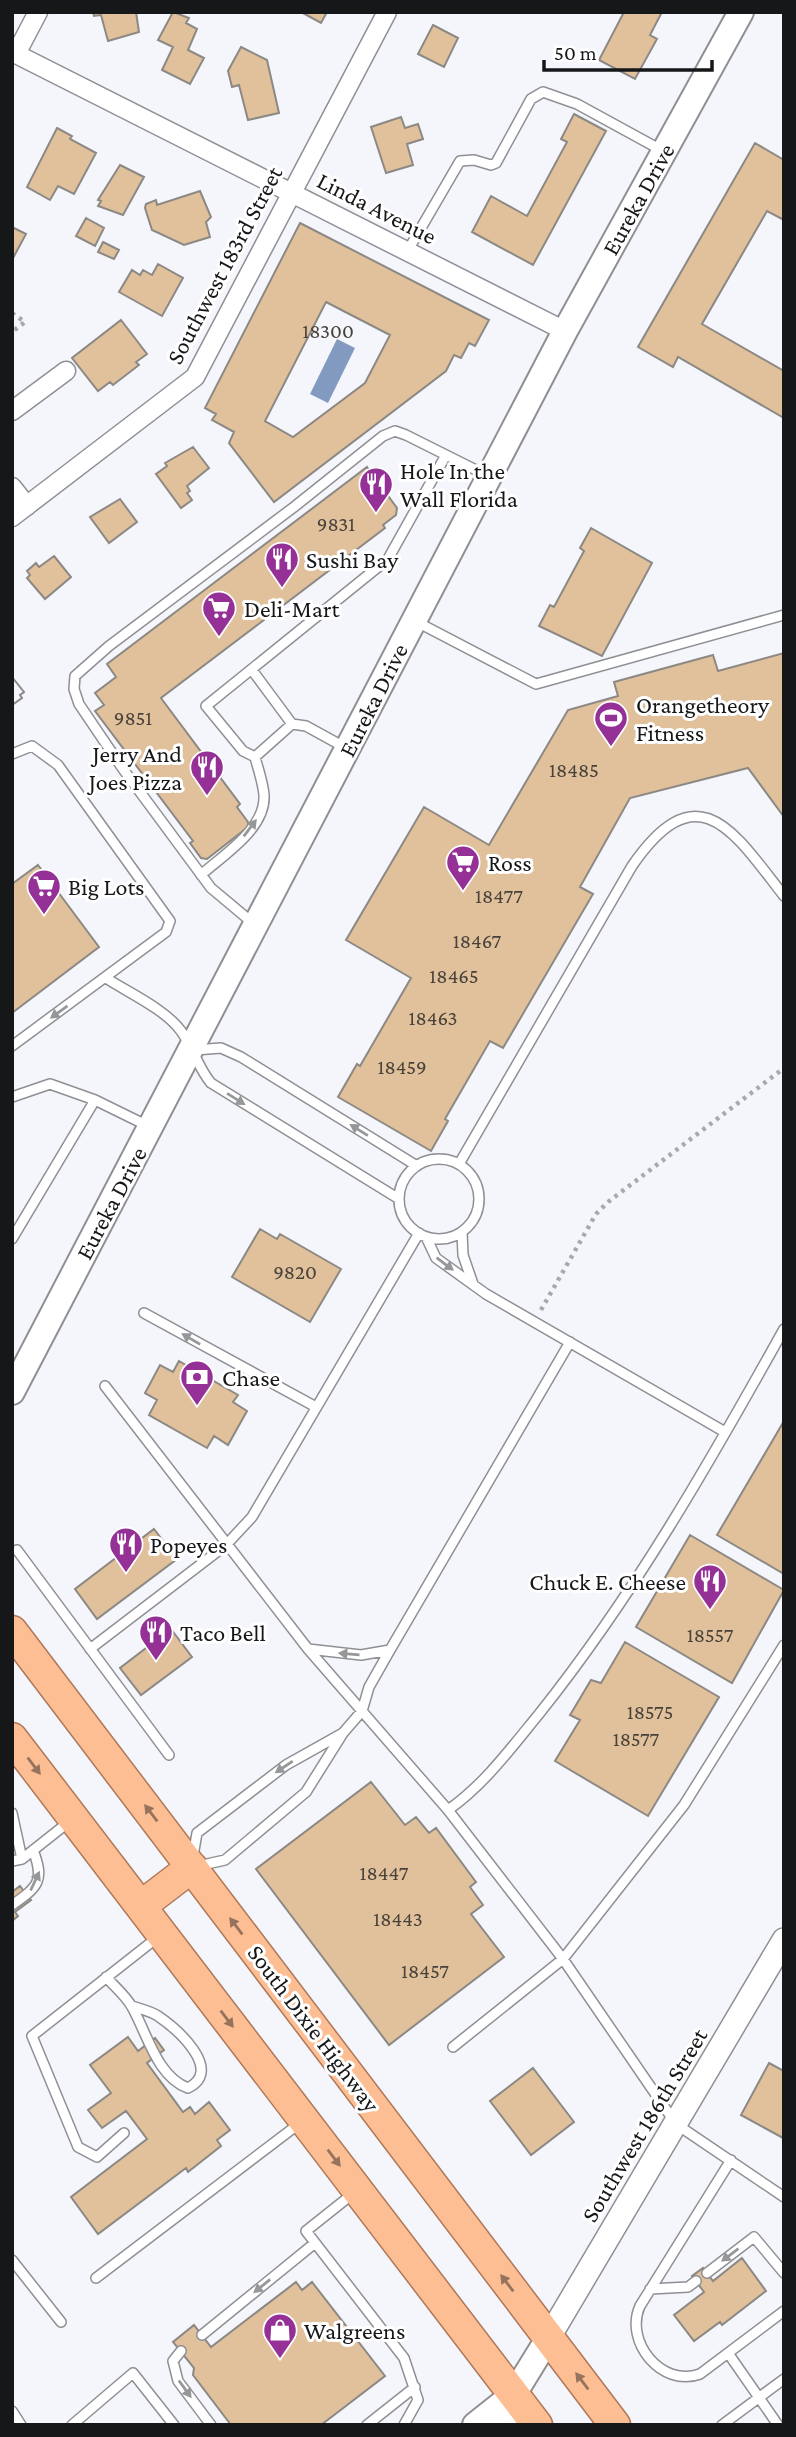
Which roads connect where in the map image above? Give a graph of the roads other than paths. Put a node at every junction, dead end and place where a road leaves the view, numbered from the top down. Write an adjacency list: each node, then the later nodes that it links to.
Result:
1 (38, 12): 4 (street)
2 (387, 12): 6 (street, Southwest 183rd Street)
3 (741, 12): 5 (main road, Eureka Drive)
4 (14, 53): 6 (street, Linda Avenue)
5 (664, 152): 7 (lane); 8 (main road, Eureka Drive)
6 (291, 191): 7 (street, Linda Avenue); 14 (street, Southwest 183rd Street)
7 (407, 252): 8 (street, Linda Avenue)
8 (565, 331): 12 (main road, Eureka Drive)
9 (66, 371): 10 (street)
10 (12, 411)
11 (446, 455): 12 (lane); 18 (lane); 23 (lane)
12 (490, 476): 17 (main road, Eureka Drive)
13 (12, 486): 14 (street)
14 (27, 506): 15 (street, Southwest 183rd Street)
15 (12, 517)
16 (784, 615): 17 (lane)
17 (414, 621): 20 (main road, Eureka Drive)
18 (252, 670): 19 (lane); 22 (lane)
19 (292, 724): 20 (lane); 22 (lane)
20 (348, 748): 25 (main road, Eureka Drive)
21 (12, 754): 26 (lane)
22 (256, 757): 23 (lane, one-way to 22)
23 (201, 874): 25 (lane)
24 (784, 896): 32 (lane)
25 (256, 925): 28 (main road, Eureka Drive)
26 (106, 978): 27 (lane, one-way to 27); 28 (lane)
27 (12, 1046)
28 (190, 1051): 31 (main road, Eureka Drive); 33 (lane, one-way to 28); 34 (lane, one-way to 34)
29 (12, 1097): 30 (lane)
30 (95, 1100): 31 (lane); 37 (lane)
31 (150, 1127): 43 (main road, Eureka Drive)
32 (459, 1164): 33 (lane); 35 (lane)
33 (417, 1166): 34 (lane)
34 (399, 1199): 36 (lane)
35 (462, 1232): 36 (lane); 38 (lane)
36 (423, 1235): 38 (lane, one-way to 38); 44 (lane)
37 (12, 1239)
38 (472, 1284): 41 (lane)
39 (144, 1313): 44 (lane, one-way to 39)
40 (784, 1329): 45 (lane)
41 (570, 1342): 45 (lane); 52 (lane)
42 (105, 1386): 46 (lane)
43 (12, 1392)
44 (316, 1407): 46 (lane)
45 (724, 1432): 57 (lane)
46 (226, 1545): 50 (lane); 51 (lane)
47 (17, 1549): 50 (lane)
48 (12, 1631): 62 (highway, South Dixie Highway, one-way to 48)
49 (784, 1645): 67 (lane)
50 (90, 1649): 56 (lane)
51 (308, 1650): 52 (lane, one-way to 51); 53 (lane)
52 (390, 1650): 53 (lane)
53 (362, 1711): 54 (lane); 57 (lane)
54 (343, 1733): 62 (lane); 62 (lane, one-way to 62)
55 (12, 1738): 59 (highway, one-way to 59)
56 (169, 1755)
57 (448, 1810): 67 (lane)
58 (12, 1813): 61 (lane)
59 (74, 1818): 60 (lane); 64 (highway)
60 (33, 1850): 61 (lane); 63 (lane, one-way to 60)
61 (17, 1860)
62 (192, 1867): 64 (highway); 88 (highway, South Dixie Highway, one-way to 62)
63 (12, 1905)
64 (141, 1906): 65 (highway)
65 (162, 1934): 69 (lane); 72 (highway, one-way to 72)
66 (784, 1940): 68 (street, Southwest 186th Street)
67 (563, 1959): 71 (lane); 73 (lane)
68 (777, 1968): 73 (street, Southwest 186th Street)
69 (106, 1977): 70 (lane); 74 (lane)
70 (132, 2006): 70 (lane)
71 (453, 2047)
72 (304, 2120): 76 (highway, one-way to 76); 82 (lane)
73 (676, 2124): 75 (lane); 88 (street, Southwest 186th Street)
74 (124, 2133)
75 (731, 2160): 77 (lane); 84 (lane)
76 (358, 2190): 78 (lane); 93 (highway)
77 (784, 2197)
78 (315, 2243): 87 (lane, one-way to 87); 92 (lane)
79 (12, 2260): 86 (lane)
80 (707, 2273): 81 (lane, one-way to 80)
81 (784, 2273)
82 (96, 2278)
83 (696, 2281): 84 (lane)
84 (650, 2288): 90 (lane)
85 (784, 2311): 90 (lane)
86 (61, 2322)
87 (201, 2334)
88 (549, 2337): 93 (main road); 105 (highway, South Dixie Highway, one-way to 88)
89 (181, 2351): 99 (lane, one-way to 99)
90 (728, 2353): 94 (lane)
91 (784, 2379): 94 (lane)
92 (415, 2387): 100 (lane); 101 (lane)
93 (514, 2394): 102 (main road); 103 (main road); 104 (highway)
94 (759, 2398): 106 (lane); 107 (lane)
95 (12, 2411): 96 (lane)
96 (21, 2425)
97 (72, 2425): 98 (lane)
98 (174, 2425)
99 (211, 2425)
100 (367, 2425)
101 (404, 2425)
102 (475, 2425)
103 (503, 2425)
104 (537, 2425)
105 (615, 2425)
106 (722, 2425)
107 (778, 2425)

